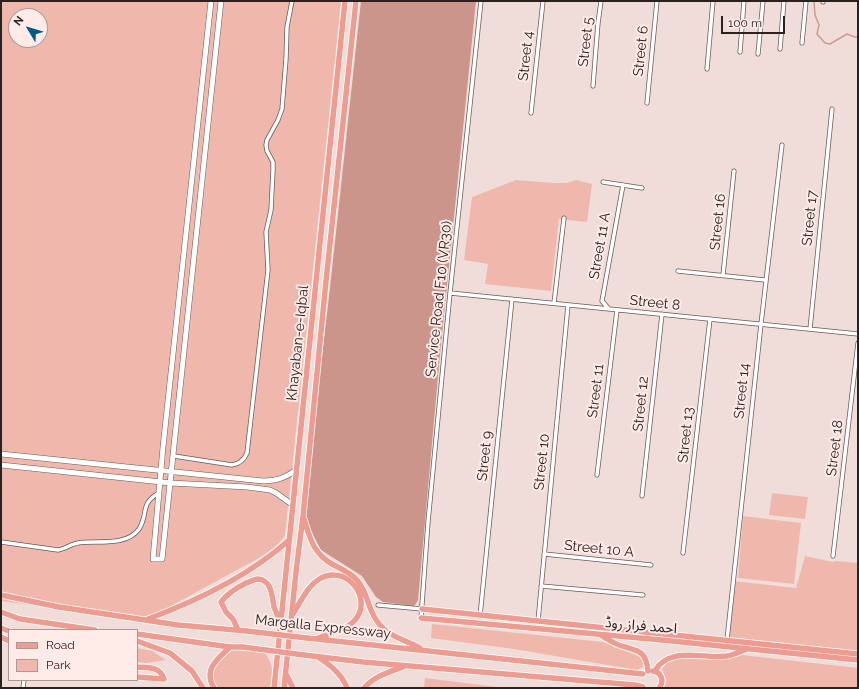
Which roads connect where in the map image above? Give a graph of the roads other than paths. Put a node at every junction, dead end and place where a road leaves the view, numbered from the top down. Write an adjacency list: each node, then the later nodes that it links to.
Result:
1 (211, 1): 48 (street)
2 (221, 1): 46 (street)
3 (292, 1): 46 (street)
4 (345, 1): 49 (main road, Khayaban-e-Iqbal)
5 (356, 1): 57 (main road, Khayaban-e-Iqbal)
6 (481, 1): 33 (street, Service Road F10 (VR30))
7 (543, 1): 23 (street, Street 4)
8 (601, 1): 20 (street, Street 5)
9 (657, 1): 21 (street, Street 6)
10 (713, 1): 19 (street)
11 (744, 1): 17 (street)
12 (763, 1): 18 (street)
13 (784, 1): 16 (street)
14 (806, 1): 15 (street)
15 (802, 43)
16 (780, 48)
17 (740, 52)
18 (758, 54)
19 (707, 69)
20 (593, 86)
21 (647, 103)
22 (832, 109): 42 (street, Street 17)
23 (531, 113)
24 (782, 145): 32 (street, Street 14)
25 (734, 171): 31 (street, Street 16)
26 (603, 182): 27 (street)
27 (623, 185): 28 (street); 37 (street, Street 11 A)
28 (642, 188)
29 (564, 218): 35 (street)
30 (678, 271): 31 (street)
31 (723, 276): 32 (street)
32 (766, 280): 41 (street, Street 14)
33 (450, 293): 34 (street, Street 8); 68 (street, Service Road F10 (VR30))
34 (512, 299): 35 (street, Street 8); 71 (street, Street 9)
35 (554, 303): 36 (street, Street 8)
36 (568, 305): 37 (street, Street 8); 61 (street, Street 10)
37 (608, 308): 38 (street, Street 8)
38 (617, 310): 39 (street, Street 8); 51 (street, Street 11)
39 (662, 314): 40 (street, Street 8); 55 (street, Street 12)
40 (710, 319): 41 (street, Street 8); 60 (street, Street 13)
41 (760, 324): 42 (street, Street 8); 83 (street, Street 14)
42 (810, 329): 43 (street, Street 8)
43 (858, 334)
44 (858, 343): 62 (street, Street 18)
45 (1, 454): 48 (street)
46 (174, 456): 50 (street)
47 (1, 465): 52 (street)
48 (161, 470): 50 (street); 52 (street)
49 (296, 470): 50 (street); 56 (main road, Khayaban-e-Iqbal)
50 (172, 471): 53 (street)
51 (597, 475)
52 (160, 482): 53 (street); 54 (street)
53 (171, 484): 54 (street); 56 (street)
54 (159, 493): 59 (street)
55 (642, 496)
56 (293, 505): 58 (main road, Khayaban-e-Iqbal)
57 (303, 516): 70 (main road, Khayaban-e-Iqbal); 87 (main road)
58 (288, 541): 73 (main road); 75 (main road, Khayaban-e-Iqbal)
59 (1, 542)
60 (683, 553)
61 (544, 554): 63 (street, Street 10 A); 64 (street, Street 10)
62 (833, 556)
63 (651, 565)
64 (541, 586): 65 (street); 74 (street, Street 10)
65 (643, 594)
66 (1, 595): 73 (main road, Margalla Expressway)
67 (378, 605): 68 (street)
68 (422, 609): 71 (main road, احمد فراز روڈ); 72 (street, Service Road F10 (VR30))
69 (1, 612): 76 (main road)
70 (292, 615): 81 (main road); 95 (main road, Khayaban-e-Iqbal)
71 (480, 616): 74 (main road, احمد فراز روڈ)
72 (421, 618): 80 (main road, احمد فراز روڈ)
73 (147, 619): 77 (main road, Margalla Expressway)
74 (538, 621): 79 (main road, احمد فراز روڈ)
75 (281, 624): 77 (main road); 100 (main road, Khayaban-e-Iqbal)
76 (87, 629)
77 (238, 630): 81 (main road, Margalla Expressway, bridge)
78 (138, 634): 85 (main road)
79 (662, 634): 82 (main road); 83 (main road, احمد فراز روڈ)
80 (600, 635): 82 (main road, احمد فراز روڈ); 94 (main road)
81 (316, 639): 87 (main road, Margalla Expressway)
82 (662, 640): 86 (main road, احمد فراز روڈ)
83 (727, 640): 88 (main road, احمد فراز روڈ)
84 (138, 641): 98 (main road)
85 (230, 647): 89 (main road, bridge); 99 (main road)
86 (747, 649): 90 (main road, احمد فراز روڈ); 93 (main road)
87 (424, 650): 94 (main road, Margalla Expressway)
88 (858, 654)
89 (317, 657): 91 (main road); 103 (main road)
90 (858, 660)
91 (407, 666): 97 (main road); 104 (main road)
92 (138, 667): 96 (main road)
93 (655, 671): 94 (main road, Margalla Expressway); 105 (main road)
94 (646, 673): 97 (main road)
95 (286, 674): 101 (main road, Khayaban-e-Iqbal); 102 (main road)
96 (138, 677)
97 (643, 687)
98 (203, 688)
99 (214, 688)
100 (274, 688)
101 (284, 688)
102 (293, 688)
103 (347, 688)
104 (364, 688)
105 (659, 688)

